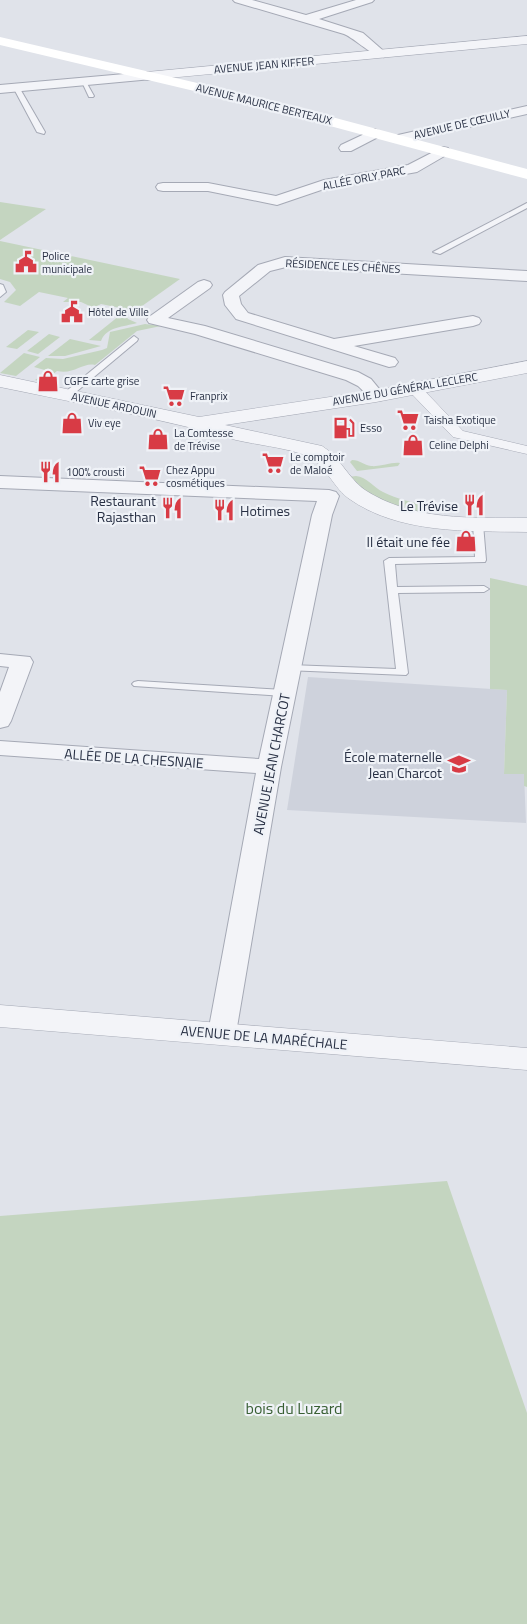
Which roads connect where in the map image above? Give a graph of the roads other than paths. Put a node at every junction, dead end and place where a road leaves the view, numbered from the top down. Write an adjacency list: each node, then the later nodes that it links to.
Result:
1 (240, 0): 3 (street)
2 (368, 0): 3 (street)
3 (306, 19): 6 (street)
4 (527, 40): 6 (street, AVENUE JEAN KIFFER)
5 (0, 42): 7 (main road, AVENUE MAURICE BERTEAUX)
6 (382, 54): 7 (street, AVENUE JEAN KIFFER)
7 (147, 76): 8 (street, AVENUE JEAN KIFFER); 16 (main road, AVENUE MAURICE BERTEAUX)
8 (83, 82): 9 (street, AVENUE JEAN KIFFER); 11 (lane)
9 (16, 88): 10 (street, AVENUE JEAN KIFFER); 15 (lane)
10 (0, 89)
11 (92, 96)
12 (527, 110): 13 (street, AVENUE DE CŒUILLY)
13 (497, 116): 14 (street); 17 (street, AVENUE DE CŒUILLY)
14 (527, 126)
15 (41, 132)
16 (375, 133): 17 (main road, AVENUE MAURICE BERTEAUX); 18 (street)
17 (398, 139): 19 (main road, AVENUE MAURICE BERTEAUX)
18 (346, 148)
19 (443, 151): 20 (main road, AVENUE MAURICE BERTEAUX); 21 (street, ALLÉE ORLY PARC)
20 (527, 174)
21 (163, 187)
22 (527, 205): 23 (lane)
23 (437, 252)
24 (526, 278): 30 (street, RÉSIDENCE LES CHÊNES)
25 (204, 285): 37 (street)
26 (0, 287): 27 (lane)
27 (0, 294)
28 (473, 321): 30 (street, RÉSIDENCE LES CHÊNES)
29 (134, 339): 36 (lane)
30 (333, 344): 31 (street, RÉSIDENCE LES CHÊNES)
31 (389, 362)
32 (527, 367): 34 (street, AVENUE DU GÉNÉRAL LECLERC)
33 (0, 381): 36 (street, AVENUE ARDOUIN)
34 (414, 388): 37 (street, AVENUE DU GÉNÉRAL LECLERC); 41 (street)
35 (0, 390): 40 (street, AVENUE ARDOUIN)
36 (67, 395): 39 (street, AVENUE ARDOUIN)
37 (376, 396): 38 (street, AVENUE DU GÉNÉRAL LECLERC)
38 (282, 411): 39 (street, AVENUE DU GÉNÉRAL LECLERC); 40 (street, AVENUE DU GÉNÉRAL LECLERC)
39 (196, 422): 40 (street, AVENUE ARDOUIN)
40 (227, 432): 42 (street, AVENUE ARDOUIN)
41 (527, 450)
42 (339, 476): 44 (street); 45 (street, AVENUE ARDOUIN)
43 (0, 482): 44 (street)
44 (329, 496): 45 (street, AVENUE ARDOUIN); 51 (street, AVENUE JEAN CHARCOT)
45 (367, 501): 46 (street, AVENUE ARDOUIN)
46 (478, 524): 47 (street, AVENUE ARDOUIN); 49 (lane)
47 (527, 525)
48 (484, 589): 49 (lane)
49 (392, 590): 51 (lane)
50 (0, 660): 54 (street)
51 (290, 668): 53 (street, AVENUE JEAN CHARCOT)
52 (138, 684): 53 (lane)
53 (284, 693): 56 (street, AVENUE JEAN CHARCOT)
54 (0, 721)
55 (0, 748): 56 (street, ALLÉE DE LA CHESNAIE)
56 (269, 767): 58 (street, AVENUE JEAN CHARCOT)
57 (0, 1016): 58 (street, AVENUE DE LA MARÉCHALE)
58 (222, 1033): 59 (street, AVENUE DE LA MARÉCHALE)
59 (527, 1058)

